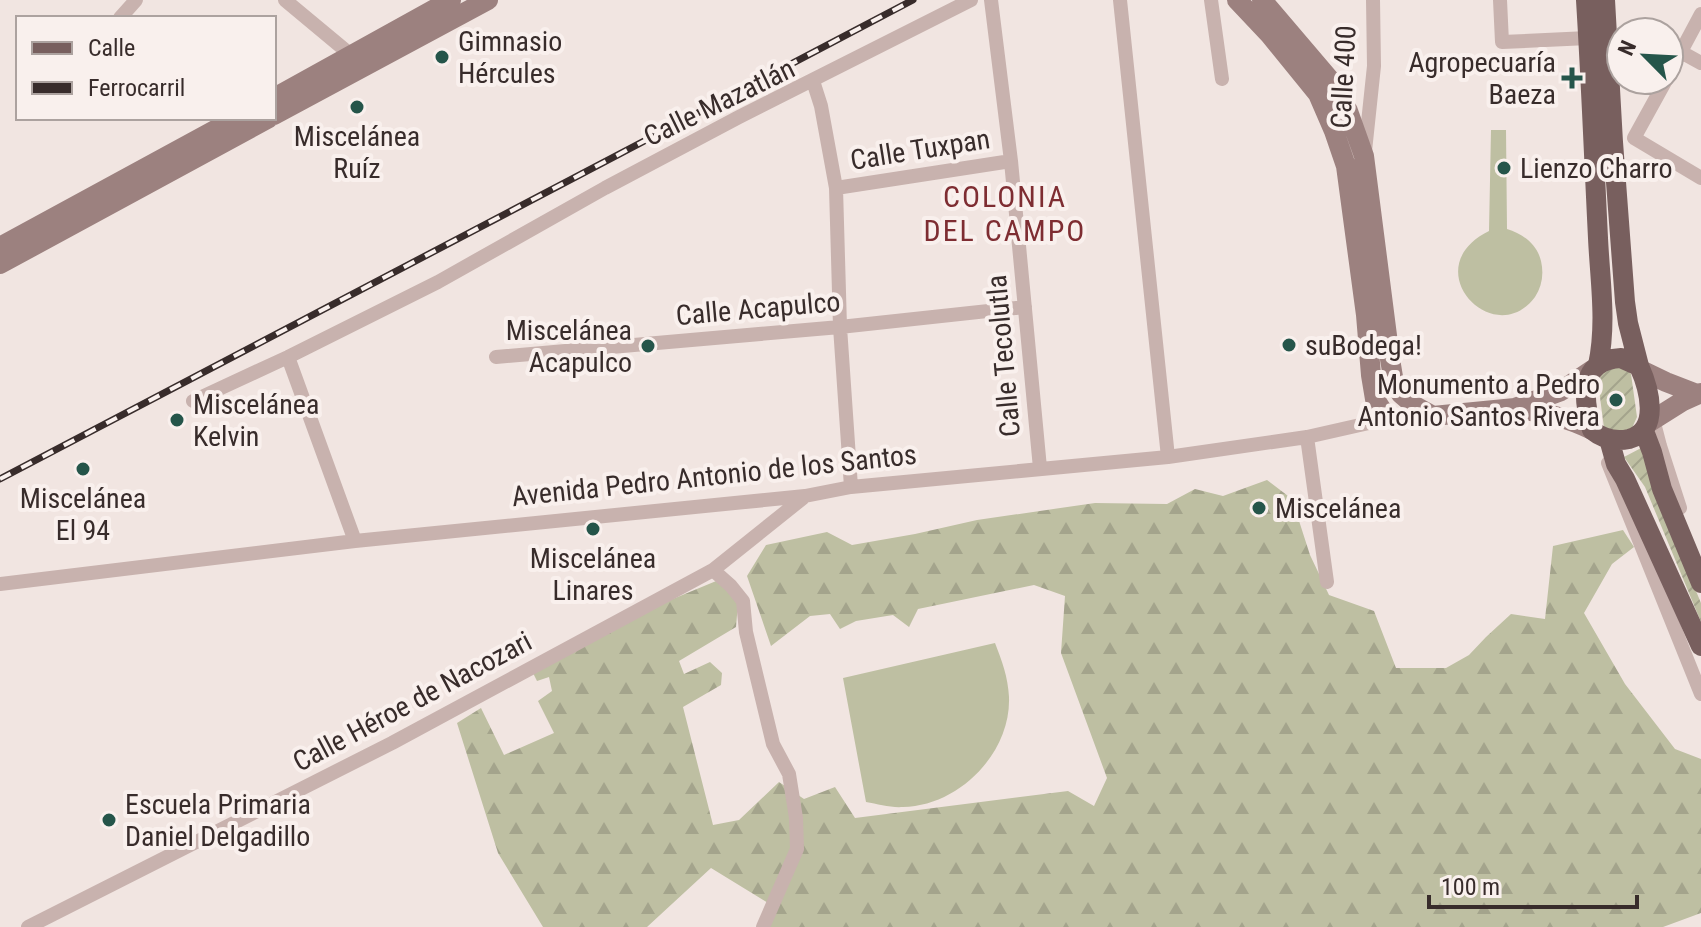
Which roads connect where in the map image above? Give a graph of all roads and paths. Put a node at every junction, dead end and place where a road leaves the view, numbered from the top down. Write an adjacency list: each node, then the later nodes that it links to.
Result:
1 (136, 0): 16 (street)
2 (285, 0): 19 (street)
3 (451, 0): 19 (main road)
4 (488, 0): 24 (main road)
5 (971, 0): 21 (street)
6 (991, 0): 30 (street, Calle Tecolutla)
7 (1120, 0): 49 (street)
8 (1211, 0): 20 (street)
9 (1237, 0): 45 (main road)
10 (1262, 0): 29 (main road)
11 (1373, 0): 29 (street, Calle 400)
12 (1500, 0): 17 (street)
13 (1586, 0): 17 (main road)
14 (1605, 0): 28 (main road)
15 (1701, 14): 18 (street)
16 (122, 16)
17 (1588, 38): 39 (main road)
18 (1685, 44)
19 (351, 55): 23 (main road)
20 (1222, 79)
21 (813, 81): 32 (street, Calle Mazatlán); 37 (street, Calle Mazatlán)
22 (1657, 96): 27 (street)
23 (276, 97)
24 (276, 114)
25 (233, 120): 33 (main road)
26 (265, 120): 34 (main road)
27 (1634, 138): 28 (street); 31 (street)
28 (1613, 142): 40 (main road)
29 (1364, 156): 44 (main road)
30 (1011, 161): 32 (street, Calle Tuxpan); 35 (street, Calle Tecolutla)
31 (1701, 178)
32 (836, 188): 36 (street, Calle Mazatlán)
33 (0, 247)
34 (0, 264)
35 (1025, 307): 36 (street, Calle Acapulco); 50 (street, Calle Tecolutla)
36 (840, 327): 38 (street, Calle Acapulco); 51 (street, Calle Mazatlán)
37 (288, 357): 42 (street, Calle Mazatlán); 53 (street)
38 (496, 357)
39 (1595, 368): 40 (main road); 43 (main road); 47 (main road)
40 (1640, 368): 41 (main road); 46 (main road)
41 (1699, 394): 46 (main road)
42 (193, 401)
43 (1515, 408): 44 (main road); 47 (main road)
44 (1433, 416): 45 (street, Avenida Pedro Antonio de los Santos)
45 (1391, 418): 48 (street, Avenida Pedro Antonio de los Santos)
46 (1648, 425): 47 (main road); 54 (street); 57 (main road)
47 (1601, 435): 59 (main road); 60 (street)
48 (1307, 437): 49 (street, Avenida Pedro Antonio de los Santos); 56 (street)
49 (1168, 457): 50 (street, Avenida Pedro Antonio de los Santos)
50 (1040, 468): 51 (street, Avenida Pedro Antonio de los Santos)
51 (851, 487): 52 (street, Avenida Pedro Antonio de los Santos)
52 (805, 496): 53 (street, Avenida Pedro Antonio de los Santos); 55 (street, Calle Héroe de Nacozari)
53 (355, 541): 58 (street, Avenida Pedro Antonio de los Santos)
54 (1701, 565)
55 (713, 570): 61 (street, Calle Héroe de Nacozari); 62 (street)
56 (1327, 582)
57 (1701, 583)
58 (0, 584)
59 (1700, 639)
60 (1701, 694)
61 (28, 927)
62 (763, 927)

